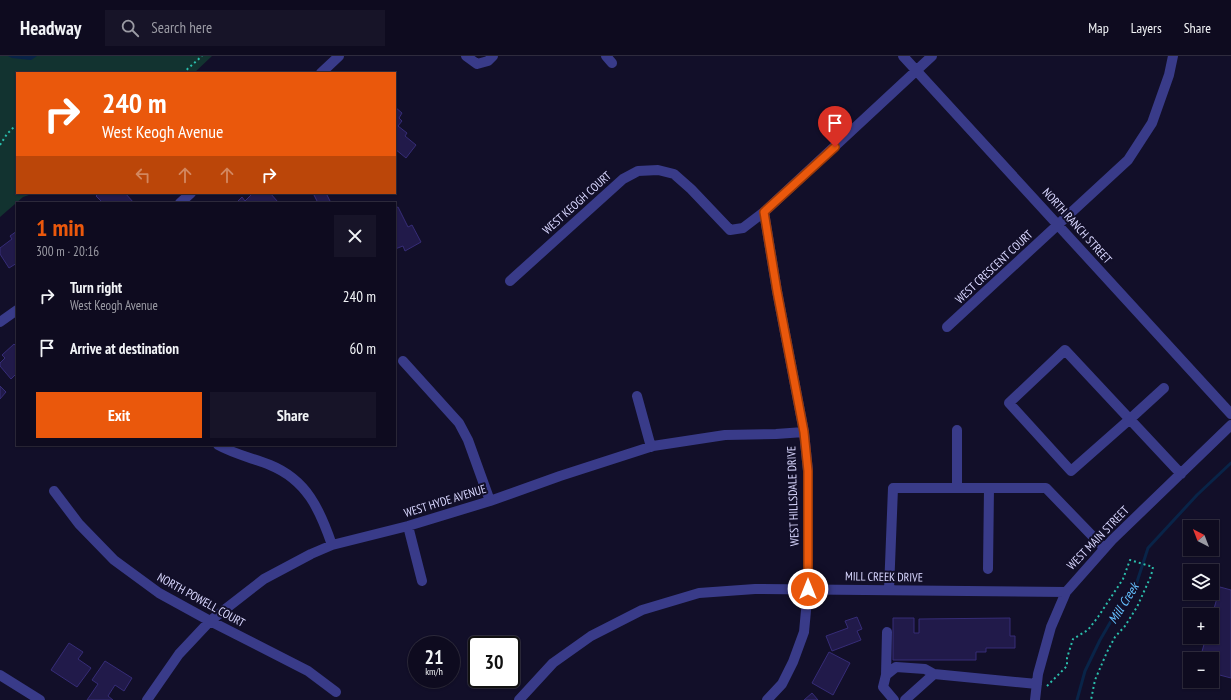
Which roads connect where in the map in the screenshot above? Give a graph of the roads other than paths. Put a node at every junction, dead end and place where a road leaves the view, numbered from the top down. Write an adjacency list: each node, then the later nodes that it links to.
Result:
1 (339, 56): 8 (street)
2 (466, 56): 3 (street)
3 (493, 56)
4 (903, 56): 7 (street, NORTH RANCH STREET)
5 (932, 56): 7 (street)
6 (1174, 56): 12 (street, WEST CRESCENT COURT)
7 (917, 71): 11 (street); 12 (street, NORTH RANCH STREET)
8 (322, 72)
9 (191, 197): 10 (street)
10 (182, 202)
11 (764, 212): 13 (street, WEST KEOGH COURT); 24 (street, WEST HILLSDALE DRIVE)
12 (1058, 225): 16 (street, WEST CRESCENT COURT); 20 (street, NORTH RANCH STREET)
13 (510, 281)
14 (16, 311): 15 (street)
15 (0, 322)
16 (947, 327)
17 (403, 361): 31 (street)
18 (1164, 388): 21 (street)
19 (637, 396): 26 (street)
20 (1231, 414)
21 (1130, 420): 21 (street); 27 (street)
22 (1231, 425): 27 (street, WEST MAIN STREET)
23 (957, 430): 28 (street)
24 (804, 432): 26 (street, WEST HYDE AVENUE); 37 (street, WEST HILLSDALE DRIVE)
25 (220, 446): 33 (street)
26 (650, 447): 31 (street, WEST HYDE AVENUE)
27 (1181, 474): 34 (street, WEST MAIN STREET)
28 (957, 488): 29 (street); 38 (street)
29 (989, 488): 34 (street); 35 (street)
30 (54, 491): 40 (street, NORTH POWELL COURT)
31 (490, 501): 32 (street, WEST HYDE AVENUE)
32 (408, 526): 33 (street, WEST HYDE AVENUE); 36 (street)
33 (332, 546): 40 (street, WEST HYDE AVENUE)
34 (1104, 548): 39 (street, WEST MAIN STREET)
35 (988, 569)
36 (422, 581)
37 (808, 589): 38 (street, MILL CREEK DRIVE); 49 (street, MILL CREEK DRIVE); 50 (street, WEST HILLSDALE DRIVE)
38 (889, 590): 39 (street, MILL CREEK DRIVE)
39 (1066, 592): 45 (street, WEST MAIN STREET)
40 (210, 621): 46 (street, NORTH POWELL COURT); 48 (street, WEST HYDE AVENUE)
41 (887, 632): 44 (street)
42 (934, 674): 44 (street); 45 (street); 52 (street)
43 (0, 675): 47 (street)
44 (886, 675): 51 (street)
45 (1037, 684): 53 (street, WEST MAIN STREET)
46 (336, 692)
47 (40, 700)
48 (147, 700)
49 (519, 700)
50 (767, 700)
51 (894, 700)
52 (905, 700)
53 (1035, 700)

